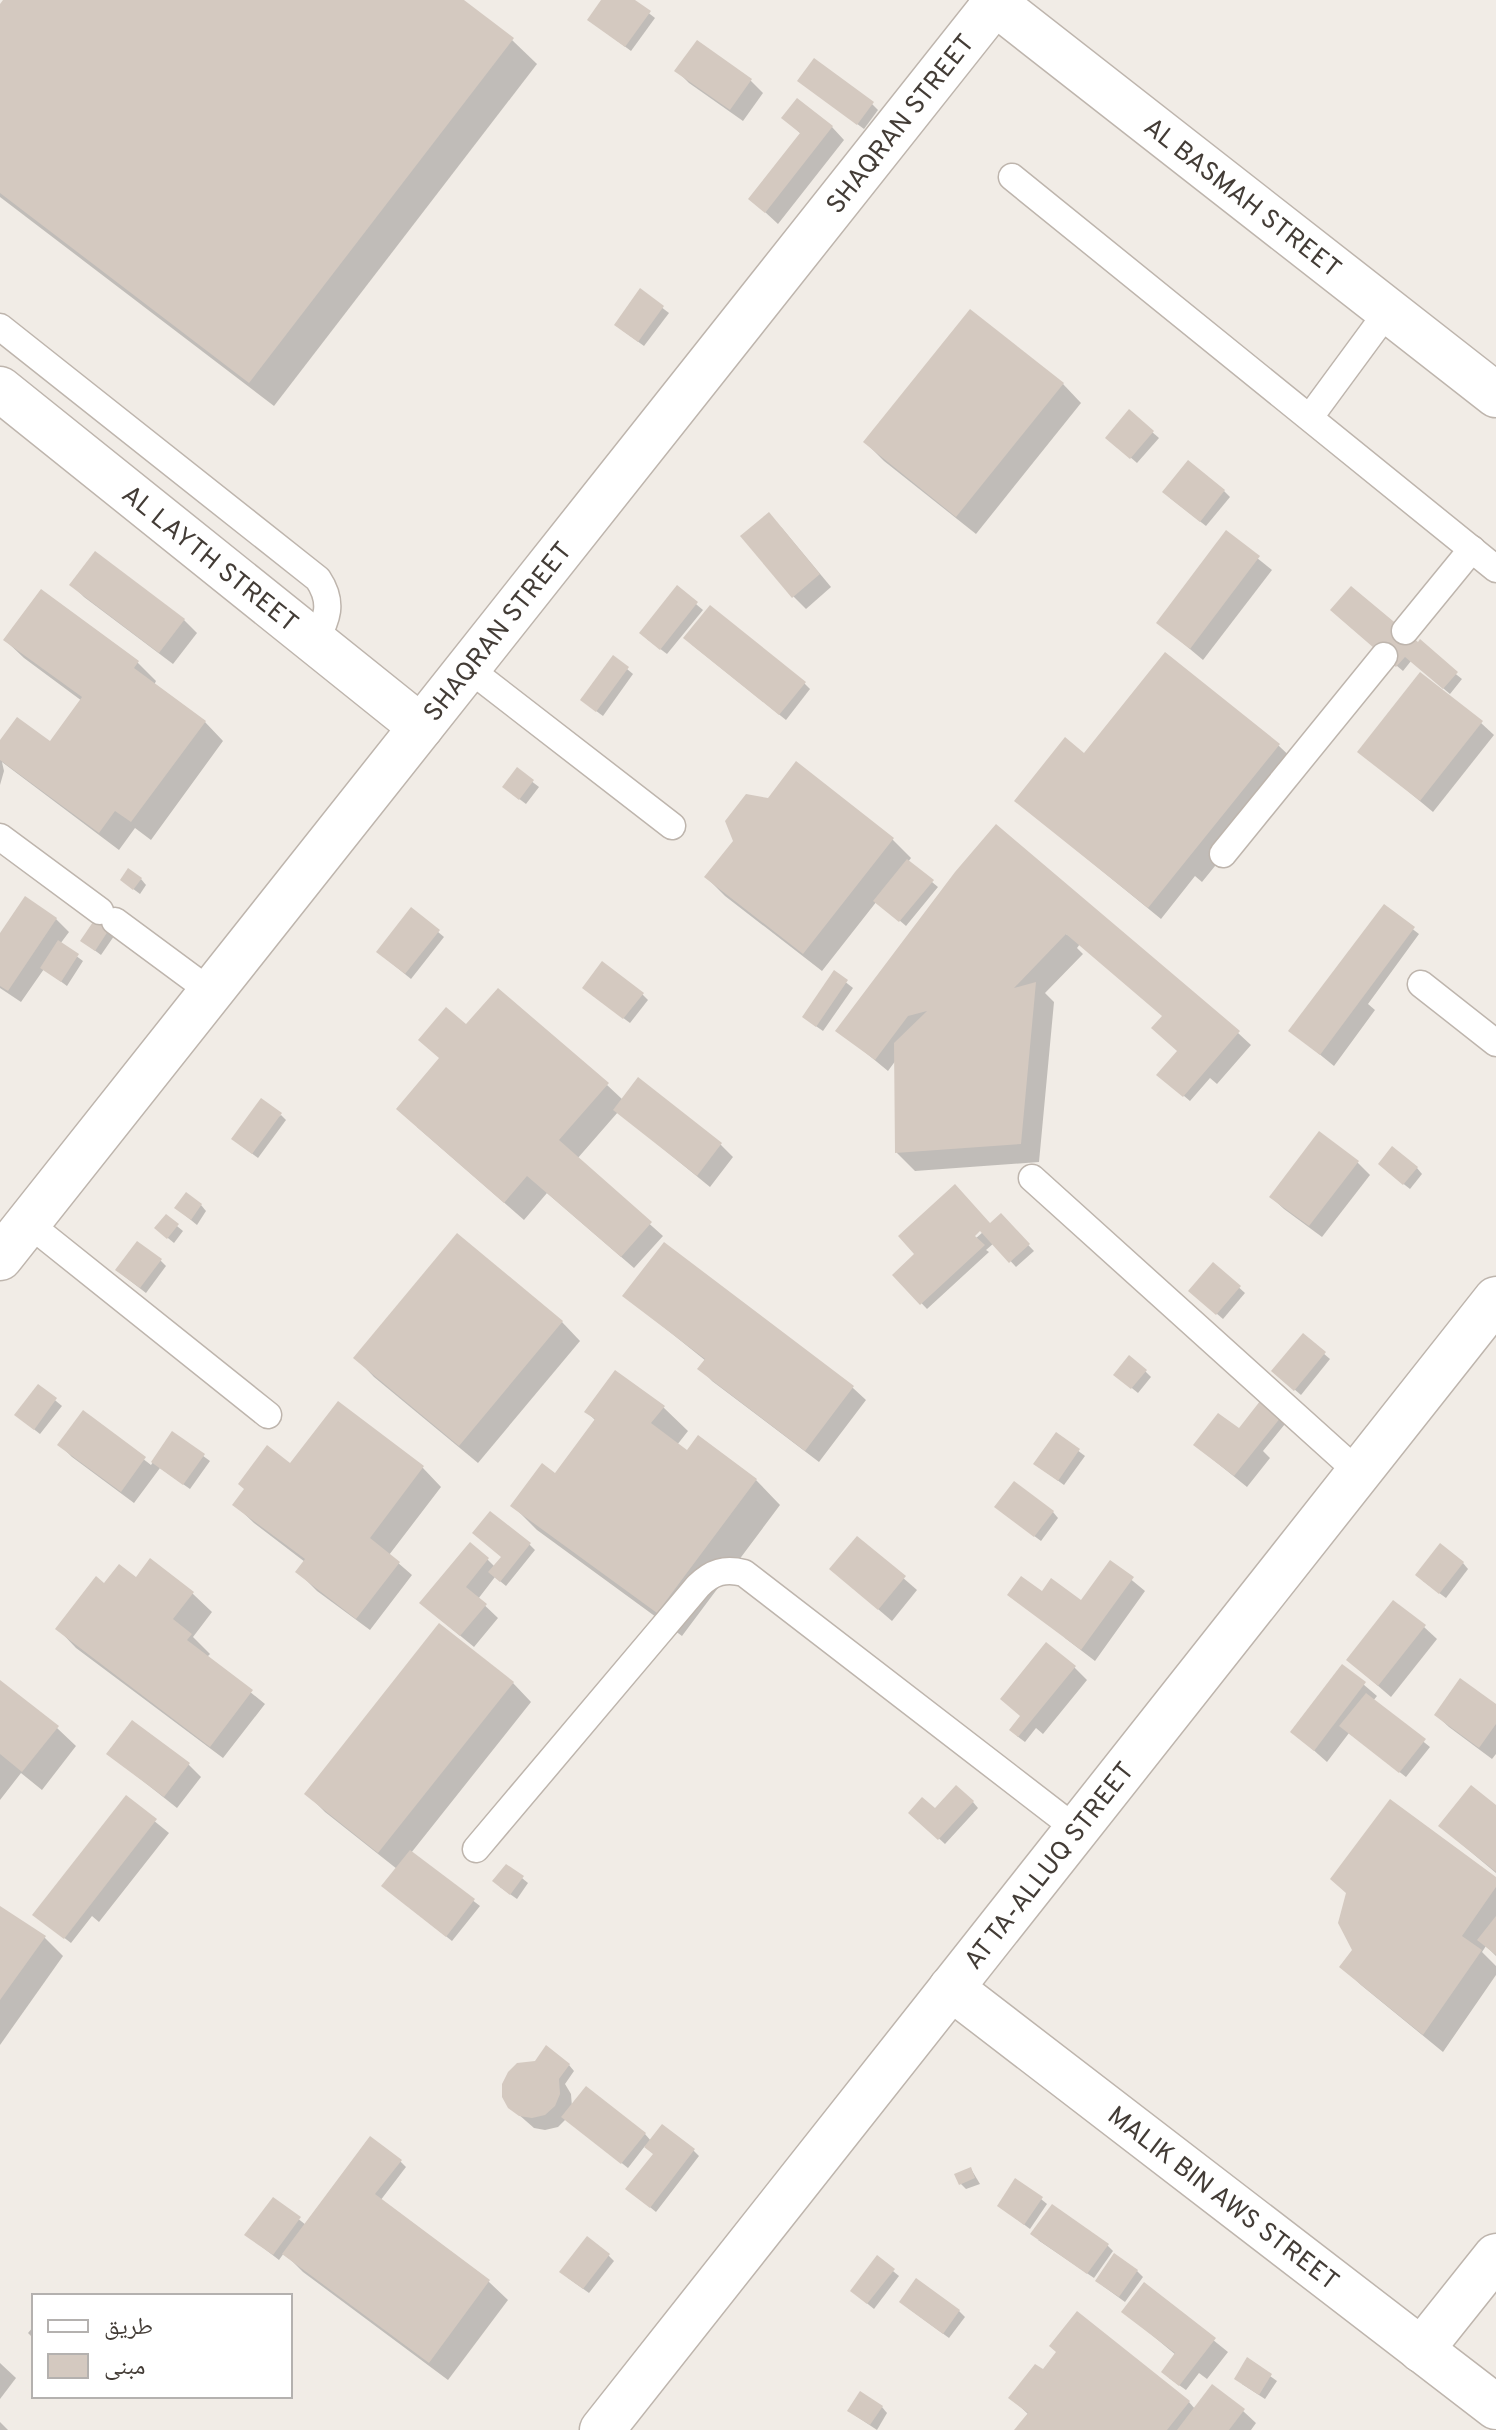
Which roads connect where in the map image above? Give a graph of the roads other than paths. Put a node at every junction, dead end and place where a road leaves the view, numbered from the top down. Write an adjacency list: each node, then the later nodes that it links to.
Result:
1 (993, 1): 3 (street, AL BASMAH STREET); 13 (street, SHAQRAN STREET)
2 (1012, 177): 7 (lane)
3 (1388, 311): 6 (street, AL BASMAH STREET); 7 (lane)
4 (0, 327): 11 (lane)
5 (0, 389): 11 (street, AL LAYTH STREET)
6 (1496, 395)
7 (1310, 417): 8 (lane)
8 (1472, 549): 9 (lane); 10 (lane)
9 (1496, 569)
10 (1405, 631)
11 (315, 642): 14 (street, AL LAYTH STREET)
12 (1384, 656): 17 (lane)
13 (468, 668): 14 (street, SHAQRAN STREET); 15 (lane)
14 (421, 727): 19 (street, SHAQRAN STREET)
15 (672, 826)
16 (0, 837): 19 (lane)
17 (1223, 854)
18 (1421, 984): 20 (lane)
19 (211, 992): 22 (street, SHAQRAN STREET)
20 (1496, 1043)
21 (1032, 1178): 26 (lane)
22 (28, 1223): 23 (street, SHAQRAN STREET); 25 (lane)
23 (0, 1258)
24 (1496, 1299): 26 (street, AT TA-ALLUQ STREET)
25 (268, 1415)
26 (1359, 1473): 27 (street, AT TA-ALLUQ STREET)
27 (1076, 1829): 28 (lane); 29 (street, AT TA-ALLUQ STREET)
28 (476, 1849)
29 (951, 1988): 31 (street, MALIK BIN AWS STREET); 33 (street, AT TA-ALLUQ STREET)
30 (1496, 2256): 31 (street)
31 (1421, 2350): 32 (street, MALIK BIN AWS STREET)
32 (1496, 2407)
33 (602, 2430)

